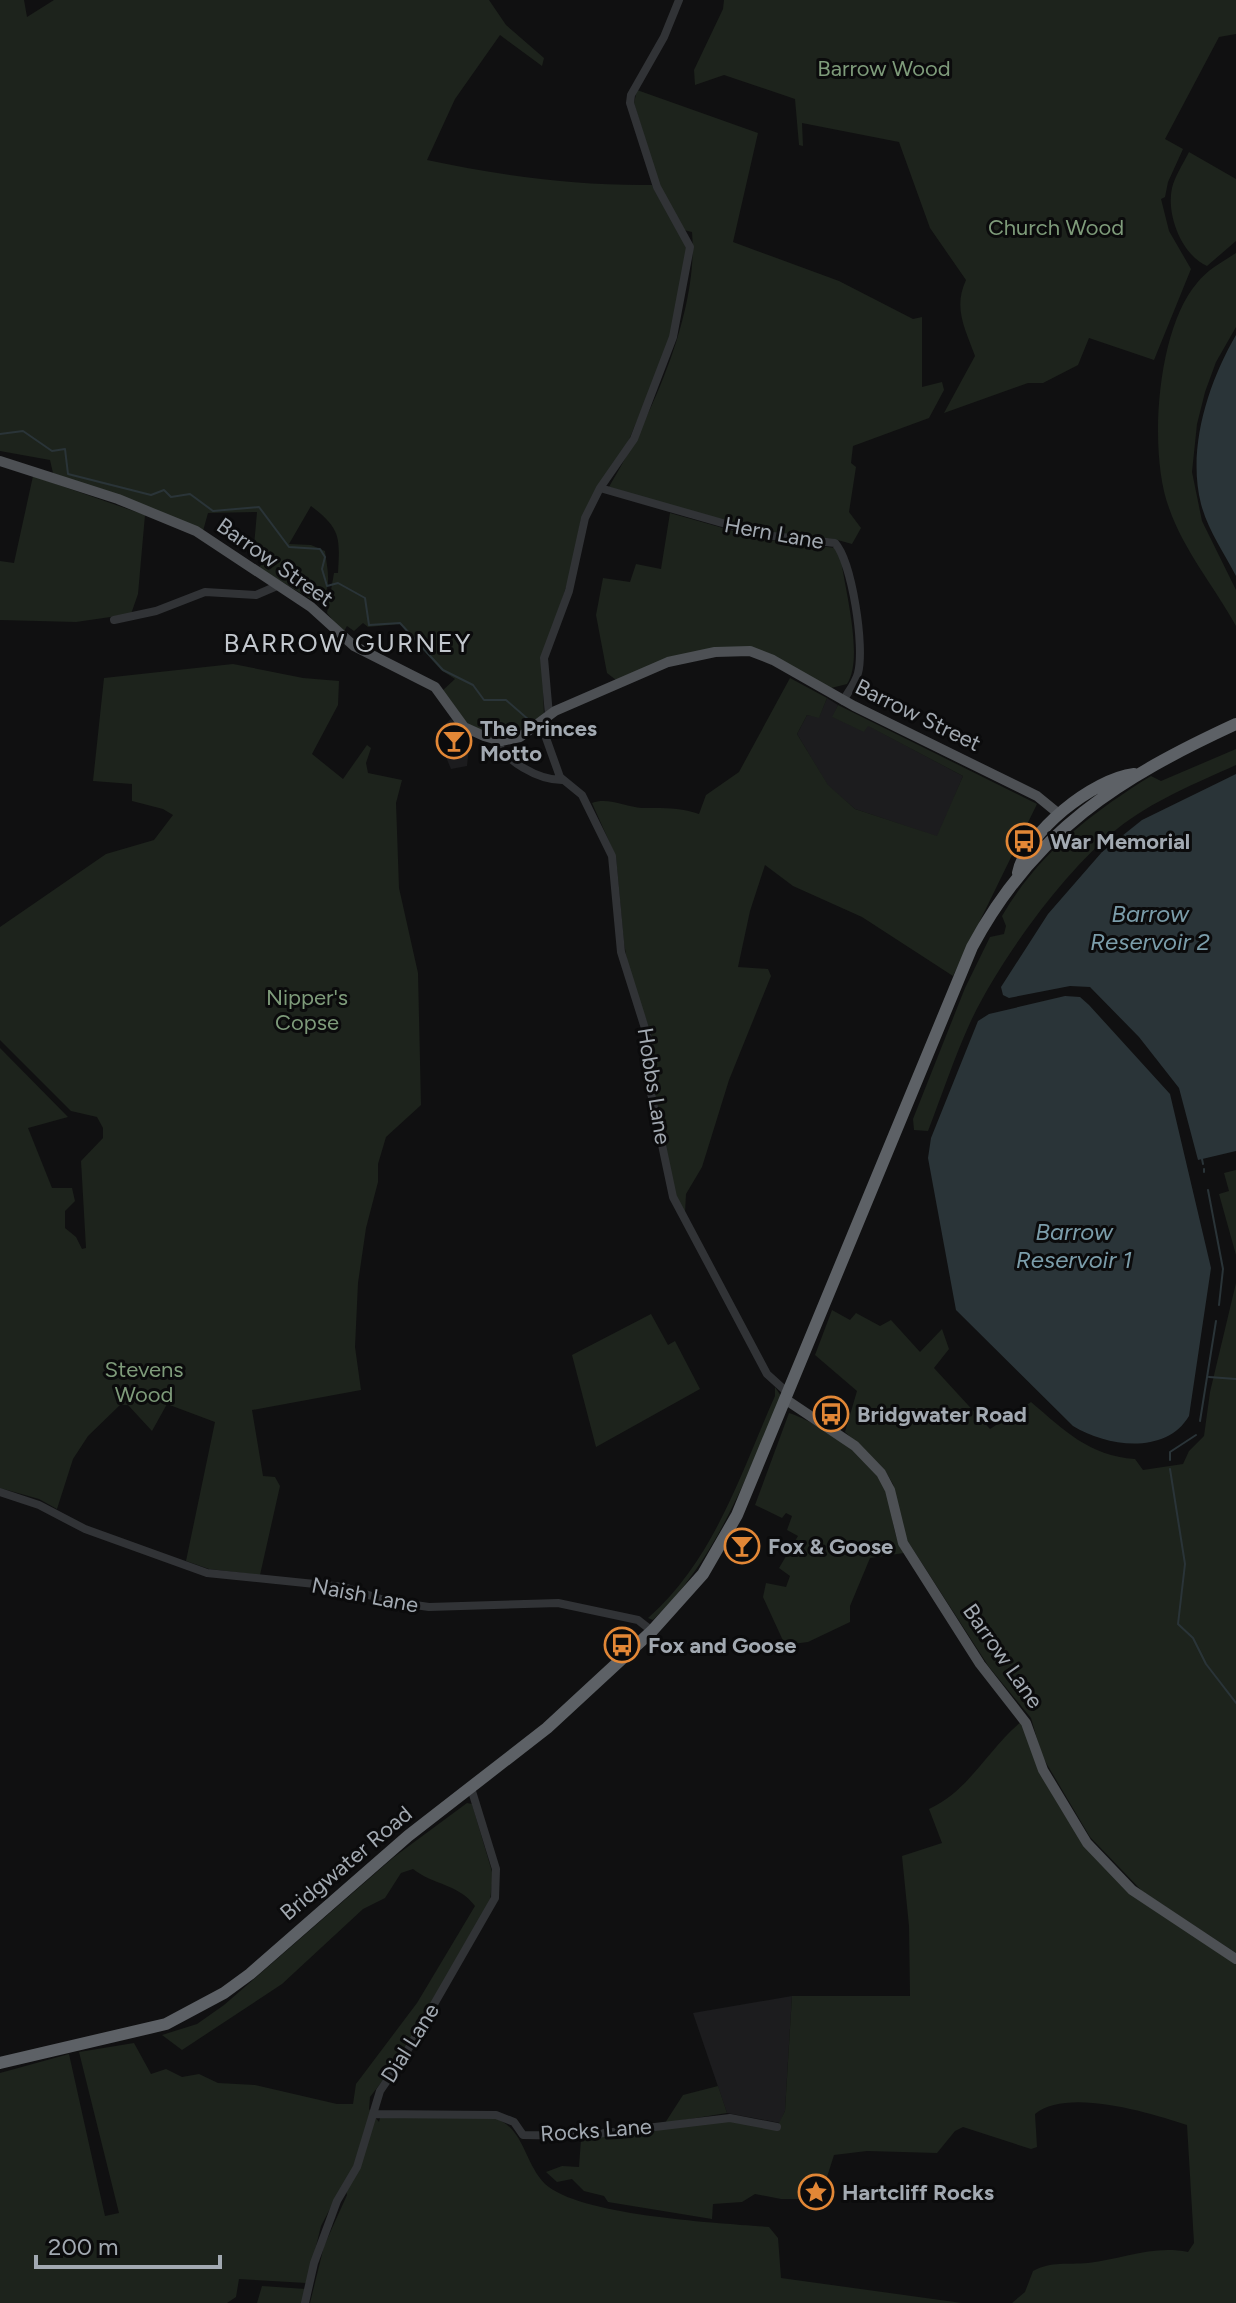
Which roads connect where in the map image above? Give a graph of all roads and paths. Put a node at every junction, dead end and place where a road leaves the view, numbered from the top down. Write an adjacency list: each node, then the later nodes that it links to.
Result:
1 (679, 0): 3 (street, Hobbs Lane)
2 (0, 461): 4 (main road, Barrow Street)
3 (600, 488): 6 (street, Hern Lane); 7 (street, Hobbs Lane)
4 (277, 586): 5 (street); 9 (main road, Barrow Street)
5 (114, 620)
6 (843, 701): 7 (main road, Barrow Street); 13 (main road, Barrow Street)
7 (545, 719): 9 (main road, Barrow Street); 11 (street, Hobbs Lane)
8 (1236, 724): 10 (highway, Bridgwater Road)
9 (496, 740): 11 (street)
10 (1134, 774): 12 (highway, Bridgwater Road); 13 (highway, Bridgwater Road)
11 (562, 780): 16 (street, Hobbs Lane)
12 (1088, 807): 13 (highway); 14 (highway, Bridgwater Road); 15 (highway)
13 (1059, 814): 14 (highway); 15 (highway, Bridgwater Road)
14 (1060, 830): 15 (highway, Bridgwater Road)
15 (1023, 869): 16 (highway, Bridgwater Road)
16 (787, 1396): 18 (highway, Bridgwater Road); 20 (main road, Barrow Lane)
17 (0, 1492): 18 (street, Naish Lane)
18 (652, 1631): 19 (highway, Bridgwater Road)
19 (471, 1788): 21 (highway, Bridgwater Road); 22 (street, Dial Lane)
20 (1236, 1959)
21 (0, 2063)
22 (373, 2114): 23 (street, Rocks Lane); 24 (street, Dial Lane)
23 (777, 2127)
24 (305, 2303)

